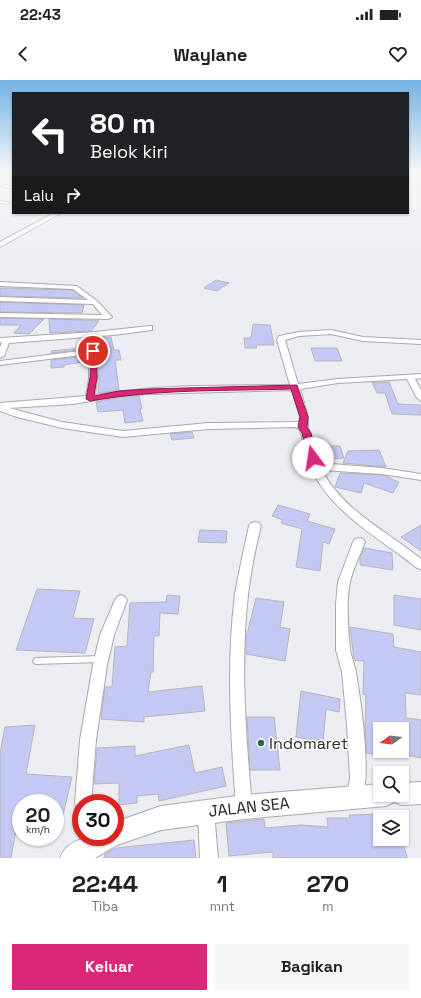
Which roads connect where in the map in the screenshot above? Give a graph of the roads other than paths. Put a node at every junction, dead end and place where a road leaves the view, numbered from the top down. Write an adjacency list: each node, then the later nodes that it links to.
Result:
1 (56, 214): 2 (street)
2 (0, 245)
3 (0, 284): 5 (street)
4 (0, 299): 5 (street)
5 (95, 302): 7 (street)
6 (0, 315): 7 (street)
7 (108, 317): 9 (street)
8 (149, 328): 9 (street)
9 (122, 332): 10 (street)
10 (2, 341): 12 (street)
11 (421, 342): 16 (street)
12 (0, 356)
13 (0, 363): 18 (street)
14 (409, 376): 15 (street); 16 (street); 17 (street)
15 (421, 376)
16 (295, 386): 18 (street); 20 (street)
17 (421, 398)
18 (90, 399): 19 (street)
19 (0, 407): 20 (street)
20 (303, 427): 21 (street)
21 (315, 466): 22 (street); 25 (street)
22 (421, 477)
23 (255, 526): 34 (street)
24 (359, 542): 33 (street)
25 (421, 565)
26 (120, 600): 27 (street)
27 (101, 659): 28 (lane); 30 (street)
28 (36, 661)
29 (421, 793): 31 (main road)
30 (83, 794)
31 (409, 794)
32 (373, 796): 33 (main road, JALAN SEA)
33 (355, 797): 34 (main road, JALAN SEA)
34 (244, 807): 35 (main road, JALAN SEA)
35 (206, 812): 36 (main road, JALAN SEA); 37 (street)
36 (124, 831)
37 (209, 858)

